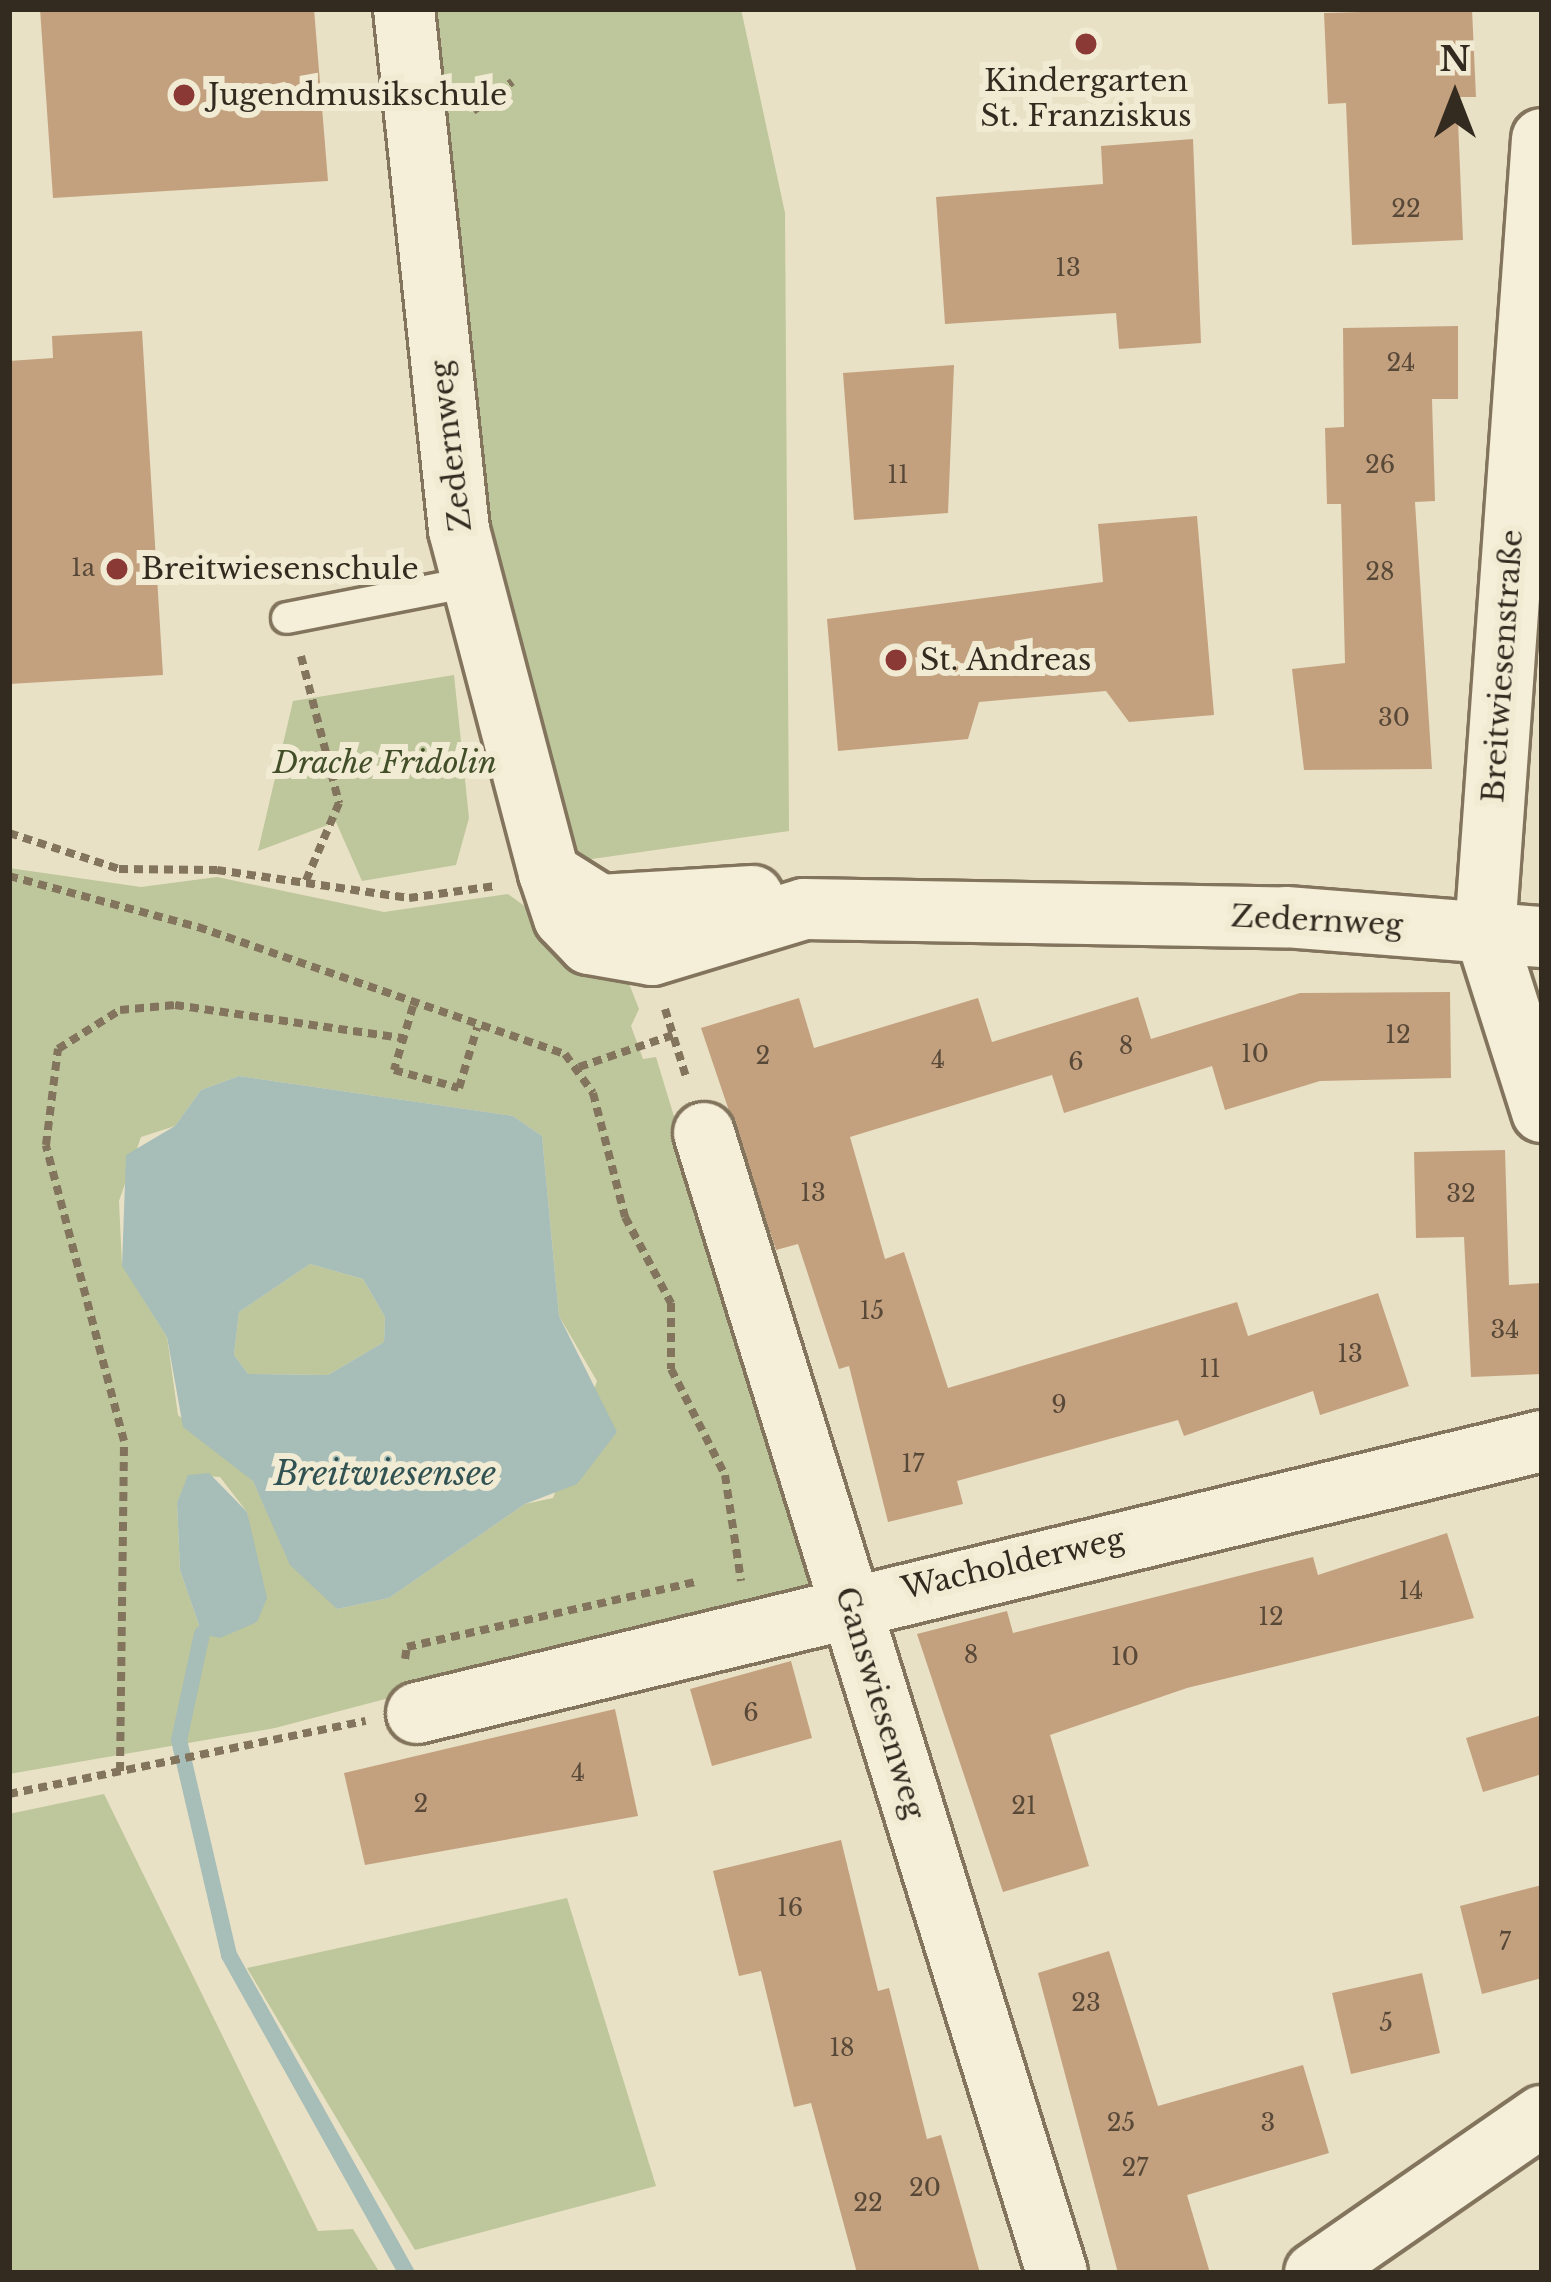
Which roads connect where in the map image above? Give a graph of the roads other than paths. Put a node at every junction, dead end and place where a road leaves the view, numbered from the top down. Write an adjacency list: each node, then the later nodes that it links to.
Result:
1 (404, 9): 4 (street, Zedernweg)
2 (1542, 139): 3 (street, Breitwiesenstraße)
3 (1530, 443): 6 (street, Breitwiesenstraße)
4 (471, 582): 5 (lane); 6 (street, Zedernweg)
5 (287, 618)
6 (1513, 934): 7 (street, Breitwiesenstraße)
7 (1542, 1112)
8 (704, 1133): 10 (street, Ganswiesenweg)
9 (1542, 1441): 10 (street, Wacholderweg)
10 (849, 1604): 11 (street, Wacholderweg); 13 (street, Ganswiesenweg)
11 (417, 1713)
12 (1542, 2116): 14 (street)
13 (1057, 2273)
14 (1316, 2273)

